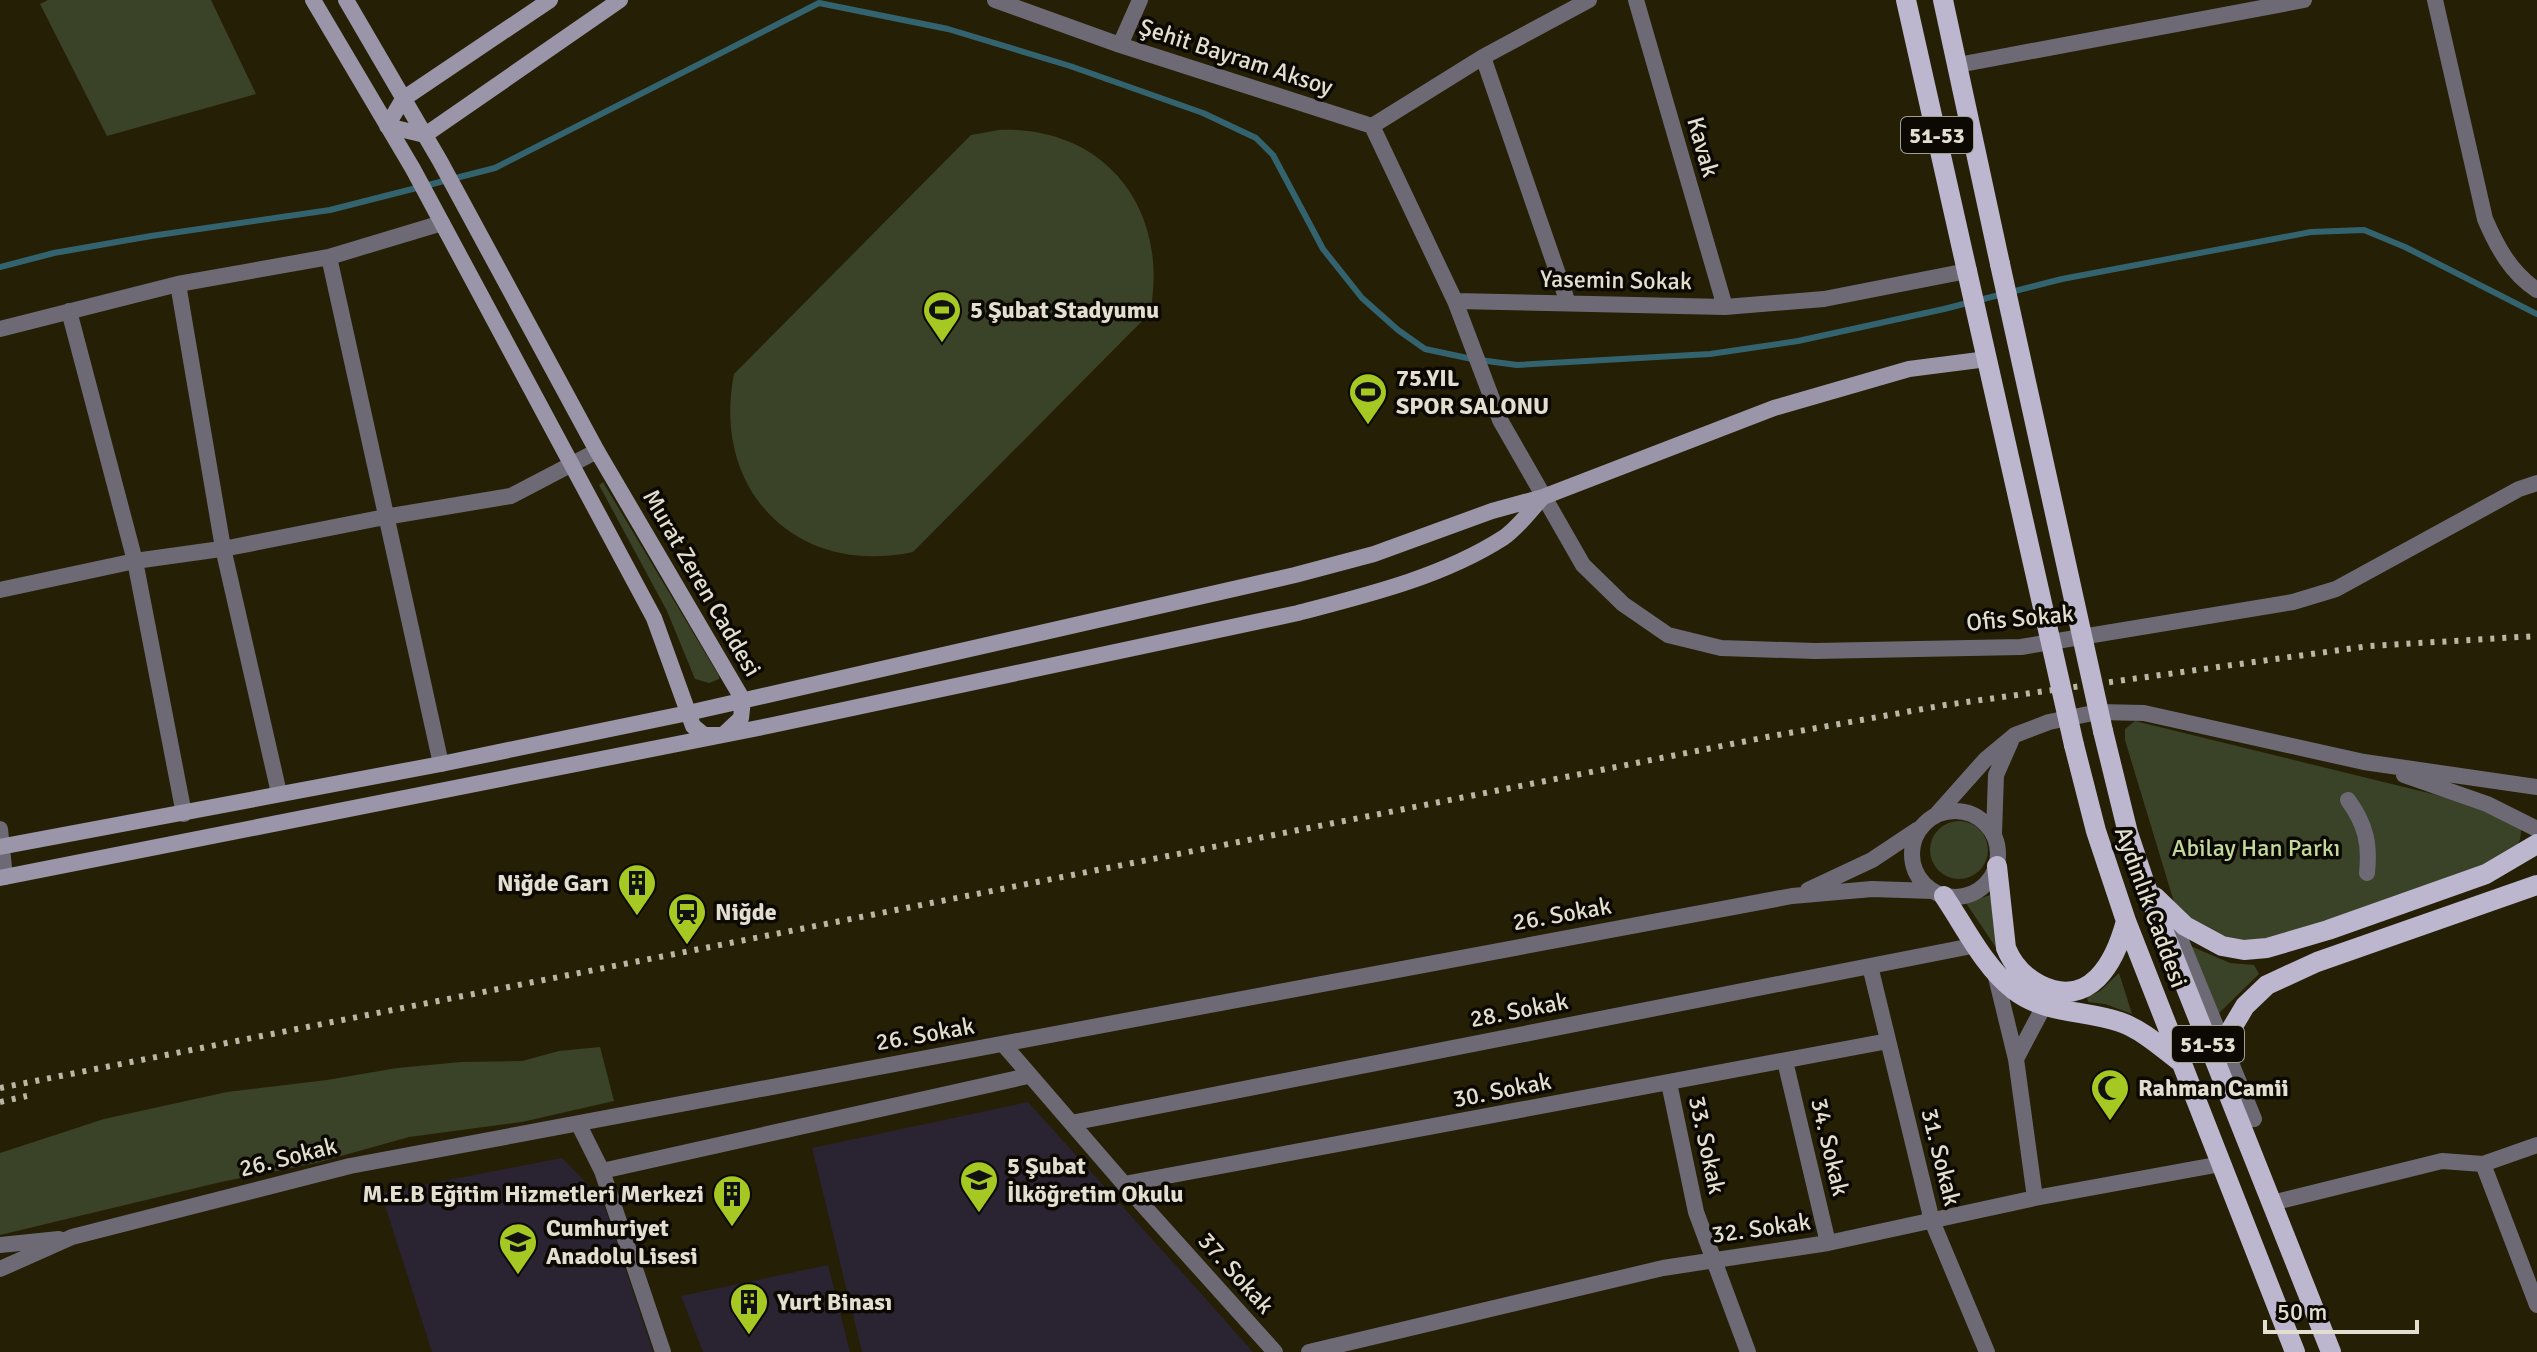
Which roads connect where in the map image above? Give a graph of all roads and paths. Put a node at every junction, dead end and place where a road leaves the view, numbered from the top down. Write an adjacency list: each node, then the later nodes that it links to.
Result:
1 (313, 0): 17 (main road)
2 (346, 0): 16 (main road, Murat Zeren Caddesi)
3 (550, 0): 16 (main road)
4 (620, 0): 19 (main road)
5 (995, 0): 13 (street, Şehit Bayram Aksoy)
6 (1140, 0): 13 (street)
7 (1589, 0): 14 (street)
8 (1636, 0): 27 (street, Kavak)
9 (1906, 0): 22 (main road, 51-53)
10 (1943, 0): 15 (main road, 51-53)
11 (2304, 0): 15 (street)
12 (2435, 0): 24 (street)
13 (1120, 45): 18 (street, Şehit Bayram Aksoy)
14 (1483, 57): 18 (street); 26 (street)
15 (1958, 65): 62 (main road, Aydınlık Caddesi / 51-53, bridge)
16 (403, 99): 17 (main road); 19 (main road, Murat Zeren Caddesi)
17 (387, 126): 19 (main road); 20 (main road)
18 (1372, 126): 25 (street)
19 (425, 135): 31 (main road, Murat Zeren Caddesi)
20 (442, 223): 21 (street); 32 (main road)
21 (329, 257): 23 (street); 35 (street)
22 (1967, 271): 27 (street, Yasemin Sokak); 30 (main road, 51-53, bridge)
23 (178, 284): 28 (street); 36 (street)
24 (2537, 290)
25 (1455, 301): 26 (street, Yasemin Sokak); 34 (street, Ofis Sokak)
26 (1568, 303): 27 (street, Yasemin Sokak)
27 (1725, 307)
28 (69, 311): 29 (street); 37 (street)
29 (0, 329)
30 (1987, 359): 34 (main road); 63 (main road, Aydınlık Caddesi / 51-53, bridge)
31 (597, 451): 32 (street); 39 (main road, Murat Zeren Caddesi)
32 (573, 466): 35 (street); 40 (main road)
33 (2537, 483): 34 (street, Ofis Sokak)
34 (1543, 497): 39 (main road); 41 (main road)
35 (385, 517): 36 (street); 44 (street)
36 (223, 548): 37 (street); 46 (street)
37 (135, 561): 38 (street); 48 (street)
38 (0, 590)
39 (743, 700): 40 (main road); 41 (main road, Murat Zeren Caddesi)
40 (688, 713): 41 (main road); 44 (main road)
41 (723, 735): 58 (main road)
42 (2015, 735): 43 (street); 49 (street); 53 (street)
43 (2364, 762): 45 (street); 51 (street)
44 (441, 764): 46 (main road)
45 (2537, 787)
46 (279, 793): 48 (main road)
47 (2348, 800): 57 (street)
48 (184, 814): 55 (main road)
49 (1936, 815): 52 (street); 53 (street)
50 (0, 829): 55 (street)
51 (2537, 829)
52 (1919, 830): 60 (street); 61 (street, 26. Sokak)
53 (1994, 836): 56 (street)
54 (2537, 844): 62 (main road)
55 (2, 847): 58 (street)
56 (1997, 866): 60 (street); 63 (main road)
57 (2367, 873)
58 (3, 878)
59 (2537, 885): 70 (main road)
60 (1939, 894): 61 (street, 26. Sokak); 64 (main road)
61 (1792, 896): 69 (street, 26. Sokak)
62 (2160, 898): 70 (main road, Aydınlık Caddesi / 51-53); 70 (street)
63 (2126, 921): 73 (main road, Aydınlık Caddesi / 51-53)
64 (1977, 945): 65 (street, 28. Sokak); 66 (main road)
65 (1870, 966): 68 (street, 31. Sokak); 77 (street, 28. Sokak)
66 (1995, 973): 67 (main road); 71 (street)
67 (2044, 1006): 71 (street); 73 (main road)
68 (1888, 1041): 72 (street, 30. Sokak); 86 (street, 31. Sokak)
69 (1003, 1044): 74 (street, 37. Sokak); 78 (street, 26. Sokak)
70 (2219, 1051): 76 (street); 85 (main road, Aydınlık Caddesi / 51-53)
71 (2016, 1059): 84 (street)
72 (1785, 1061): 75 (street, 30. Sokak); 88 (street, 34. Sokak)
73 (2182, 1063): 80 (main road, Aydınlık Caddesi / 51-53)
74 (1028, 1076): 77 (street, 37. Sokak); 82 (street)
75 (1669, 1083): 83 (street, 30. Sokak); 90 (street, 33. Sokak)
76 (2254, 1119)
77 (1071, 1123): 83 (street, 37. Sokak)
78 (579, 1125): 82 (street); 87 (street, 26. Sokak)
79 (2537, 1145): 81 (street)
80 (2221, 1164): 84 (street, 32. Sokak); 98 (main road, Aydınlık Caddesi / 51-53)
81 (2483, 1164): 85 (street); 92 (street)
82 (602, 1171): 93 (street)
83 (1124, 1184): 94 (street, 37. Sokak)
84 (2035, 1198): 86 (street, 32. Sokak)
85 (2272, 1203): 99 (main road, Aydınlık Caddesi / 51-53)
86 (1932, 1221): 88 (street, 32. Sokak); 97 (street, 31. Sokak)
87 (72, 1237): 89 (street); 91 (street)
88 (1828, 1243): 90 (street, 32. Sokak)
89 (0, 1245)
90 (1712, 1259): 95 (street, 32. Sokak); 96 (street, 33. Sokak)
91 (0, 1269)
92 (2537, 1305)
93 (663, 1352)
94 (1275, 1352)
95 (1309, 1352)
96 (1748, 1352)
97 (1987, 1352)
98 (2295, 1352)
99 (2331, 1352)

